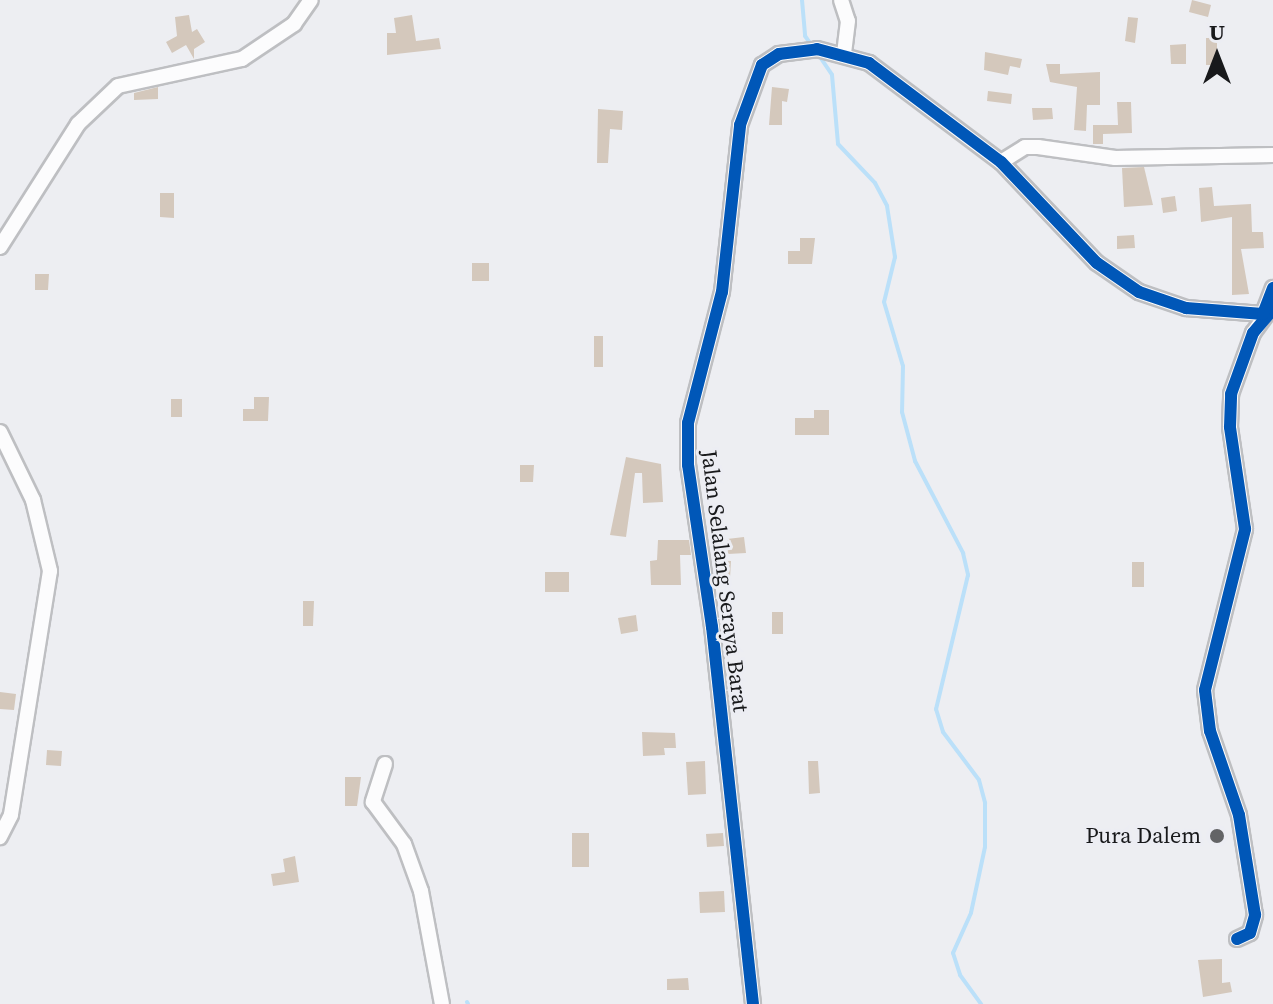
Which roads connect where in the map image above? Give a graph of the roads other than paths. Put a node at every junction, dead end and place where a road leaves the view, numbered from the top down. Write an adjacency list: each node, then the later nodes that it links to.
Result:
1 (311, 0): 6 (street)
2 (841, 0): 3 (street)
3 (844, 54): 5 (street); 14 (street, Jalan Selalang Seraya Barat)
4 (1273, 155): 5 (street)
5 (1001, 162): 8 (street)
6 (0, 247)
7 (1273, 288): 8 (street)
8 (1268, 312): 12 (street)
9 (0, 432): 11 (street)
10 (385, 764): 13 (street)
11 (0, 837)
12 (1237, 939)
13 (442, 1004)
14 (753, 1004)

